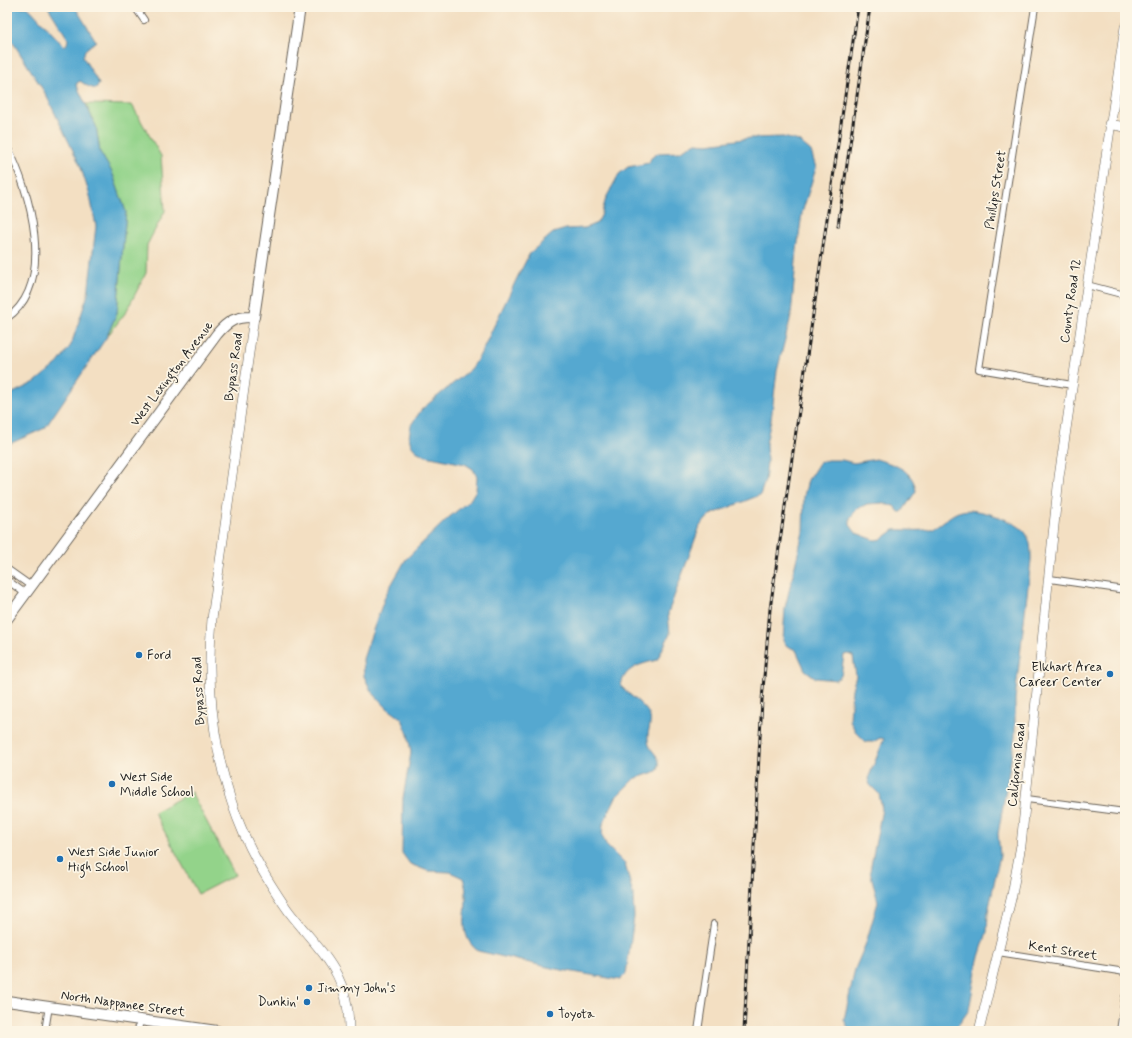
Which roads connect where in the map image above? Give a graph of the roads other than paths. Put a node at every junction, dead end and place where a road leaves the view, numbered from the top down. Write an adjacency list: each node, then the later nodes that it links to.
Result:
1 (135, 7): 4 (street)
2 (300, 7): 11 (main road)
3 (1035, 7): 13 (street, Phillips Street)
4 (144, 20)
5 (1125, 27): 6 (main road, County Road 12)
6 (1110, 124): 7 (main road); 9 (main road, County Road 12)
7 (1125, 127)
8 (7, 146): 12 (street)
9 (1086, 285): 10 (street); 13 (main road, County Road 12)
10 (1125, 295)
11 (254, 317): 17 (main road, West Lexington Avenue); 32 (main road, Bypass Road)
12 (7, 318)
13 (1072, 385): 15 (main road, County Road 12)
14 (7, 569): 17 (street)
15 (1050, 579): 18 (street); 20 (main road, California Road)
16 (7, 580): 17 (street)
17 (28, 590): 19 (main road, West Lexington Avenue)
18 (1125, 590)
19 (7, 619)
20 (1027, 799): 21 (street); 23 (main road, California Road)
21 (1125, 812)
22 (714, 924): 33 (street)
23 (998, 952): 24 (street, Kent Street); 34 (main road)
24 (1125, 972)
25 (1125, 997): 35 (street)
26 (7, 1000): 27 (main road, North Nappanee Street)
27 (49, 1006): 28 (main road, North Nappanee Street); 29 (street)
28 (140, 1019): 30 (street); 31 (main road, North Nappanee Street)
29 (45, 1031)
30 (138, 1031)
31 (217, 1031)
32 (349, 1031)
33 (698, 1031)
34 (979, 1031)
35 (1120, 1031)

